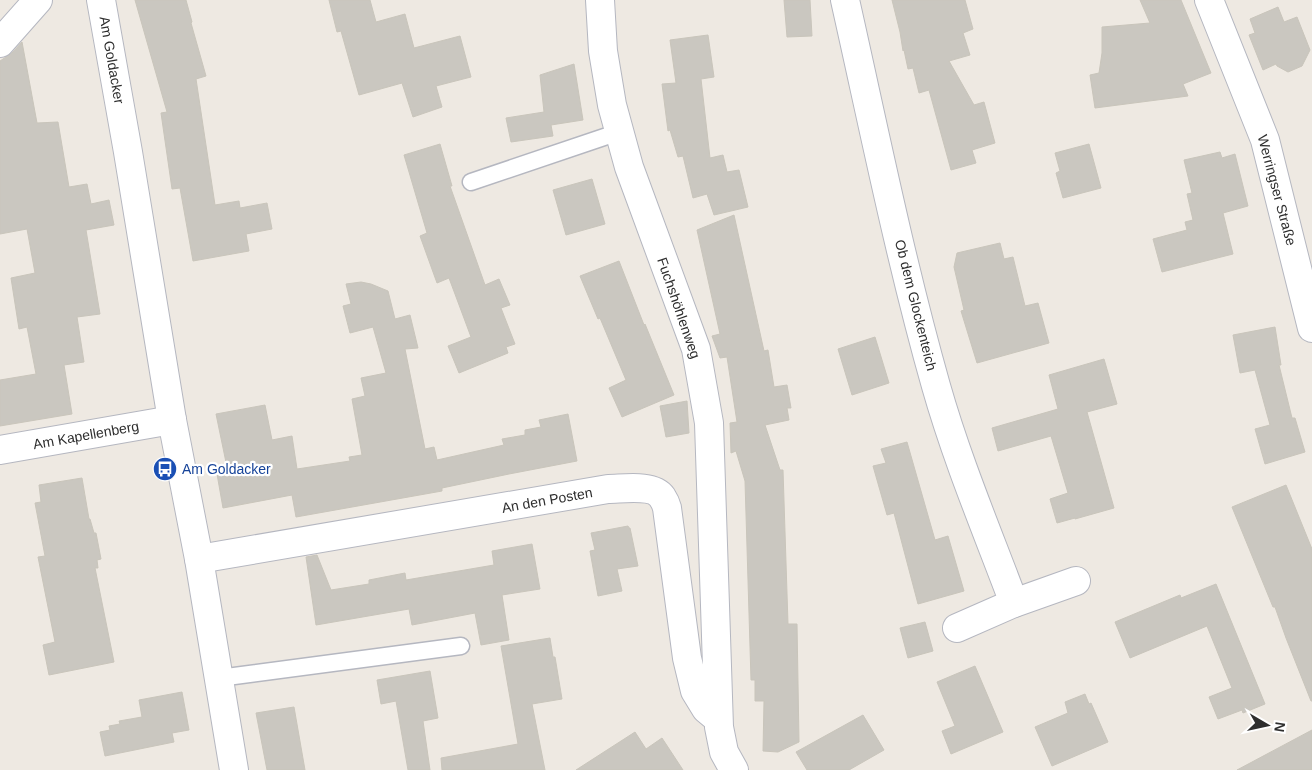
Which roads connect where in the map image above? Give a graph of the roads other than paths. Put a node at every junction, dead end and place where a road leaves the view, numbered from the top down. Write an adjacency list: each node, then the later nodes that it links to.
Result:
1 (38, 0): 6 (street)
2 (101, 0): 10 (street, Am Goldacker)
3 (600, 0): 7 (street, Fuchshöhlenweg)
4 (845, 0): 14 (street, Ob dem Glockenteich)
5 (1209, 0): 9 (street, Werringser Straße)
6 (0, 43)
7 (620, 132): 8 (lane); 18 (street, Fuchshöhlenweg)
8 (471, 182)
9 (1312, 328)
10 (172, 420): 11 (street, Am Kapellenberg); 12 (street, Am Goldacker)
11 (0, 450)
12 (198, 559): 17 (street, Am Goldacker); 18 (street, An den Posten)
13 (1076, 581): 14 (street)
14 (1014, 602): 15 (street)
15 (957, 628)
16 (461, 646): 17 (lane)
17 (219, 678): 19 (street, Am Goldacker)
18 (718, 719): 20 (street, Fuchshöhlenweg)
19 (234, 770)
20 (734, 770)

